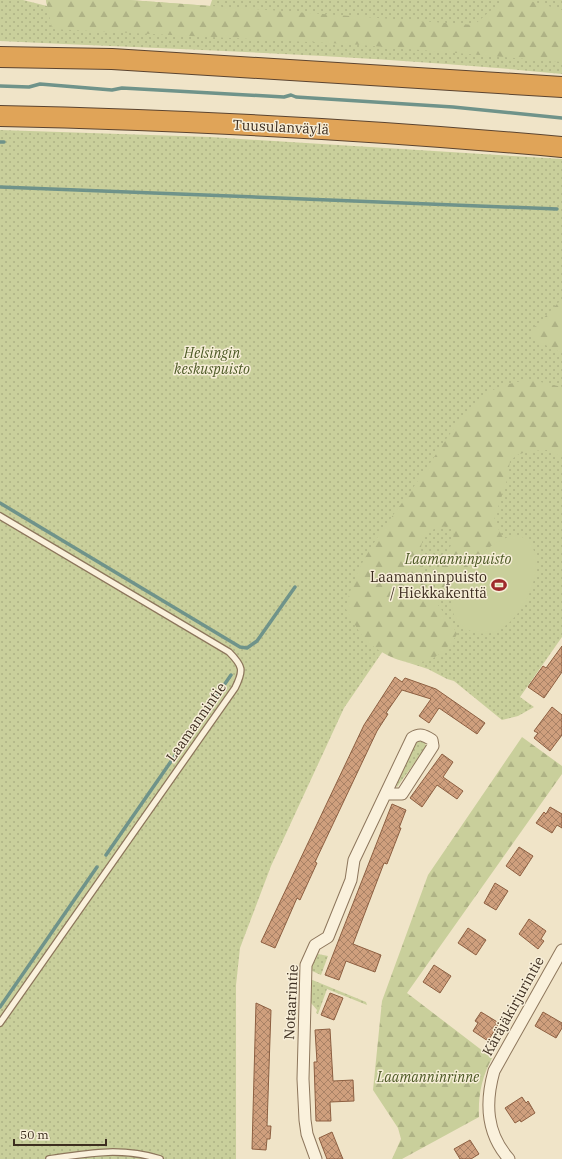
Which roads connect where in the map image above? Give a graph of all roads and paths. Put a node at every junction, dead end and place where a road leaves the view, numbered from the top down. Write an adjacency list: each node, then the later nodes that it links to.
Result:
1 (0, 57): 2 (highway)
2 (562, 88)
3 (0, 116): 4 (highway, Tuusulanväylä)
4 (562, 147)
5 (0, 516): 8 (lane, Laamannintie)
6 (386, 794): 6 (street, Notaarintie); 11 (street, Notaarintie)
7 (562, 950): 12 (street, Käräjäkirjurintie)
8 (0, 1023)
9 (49, 1159): 10 (lane)
10 (160, 1159)
11 (316, 1159)
12 (509, 1159)

